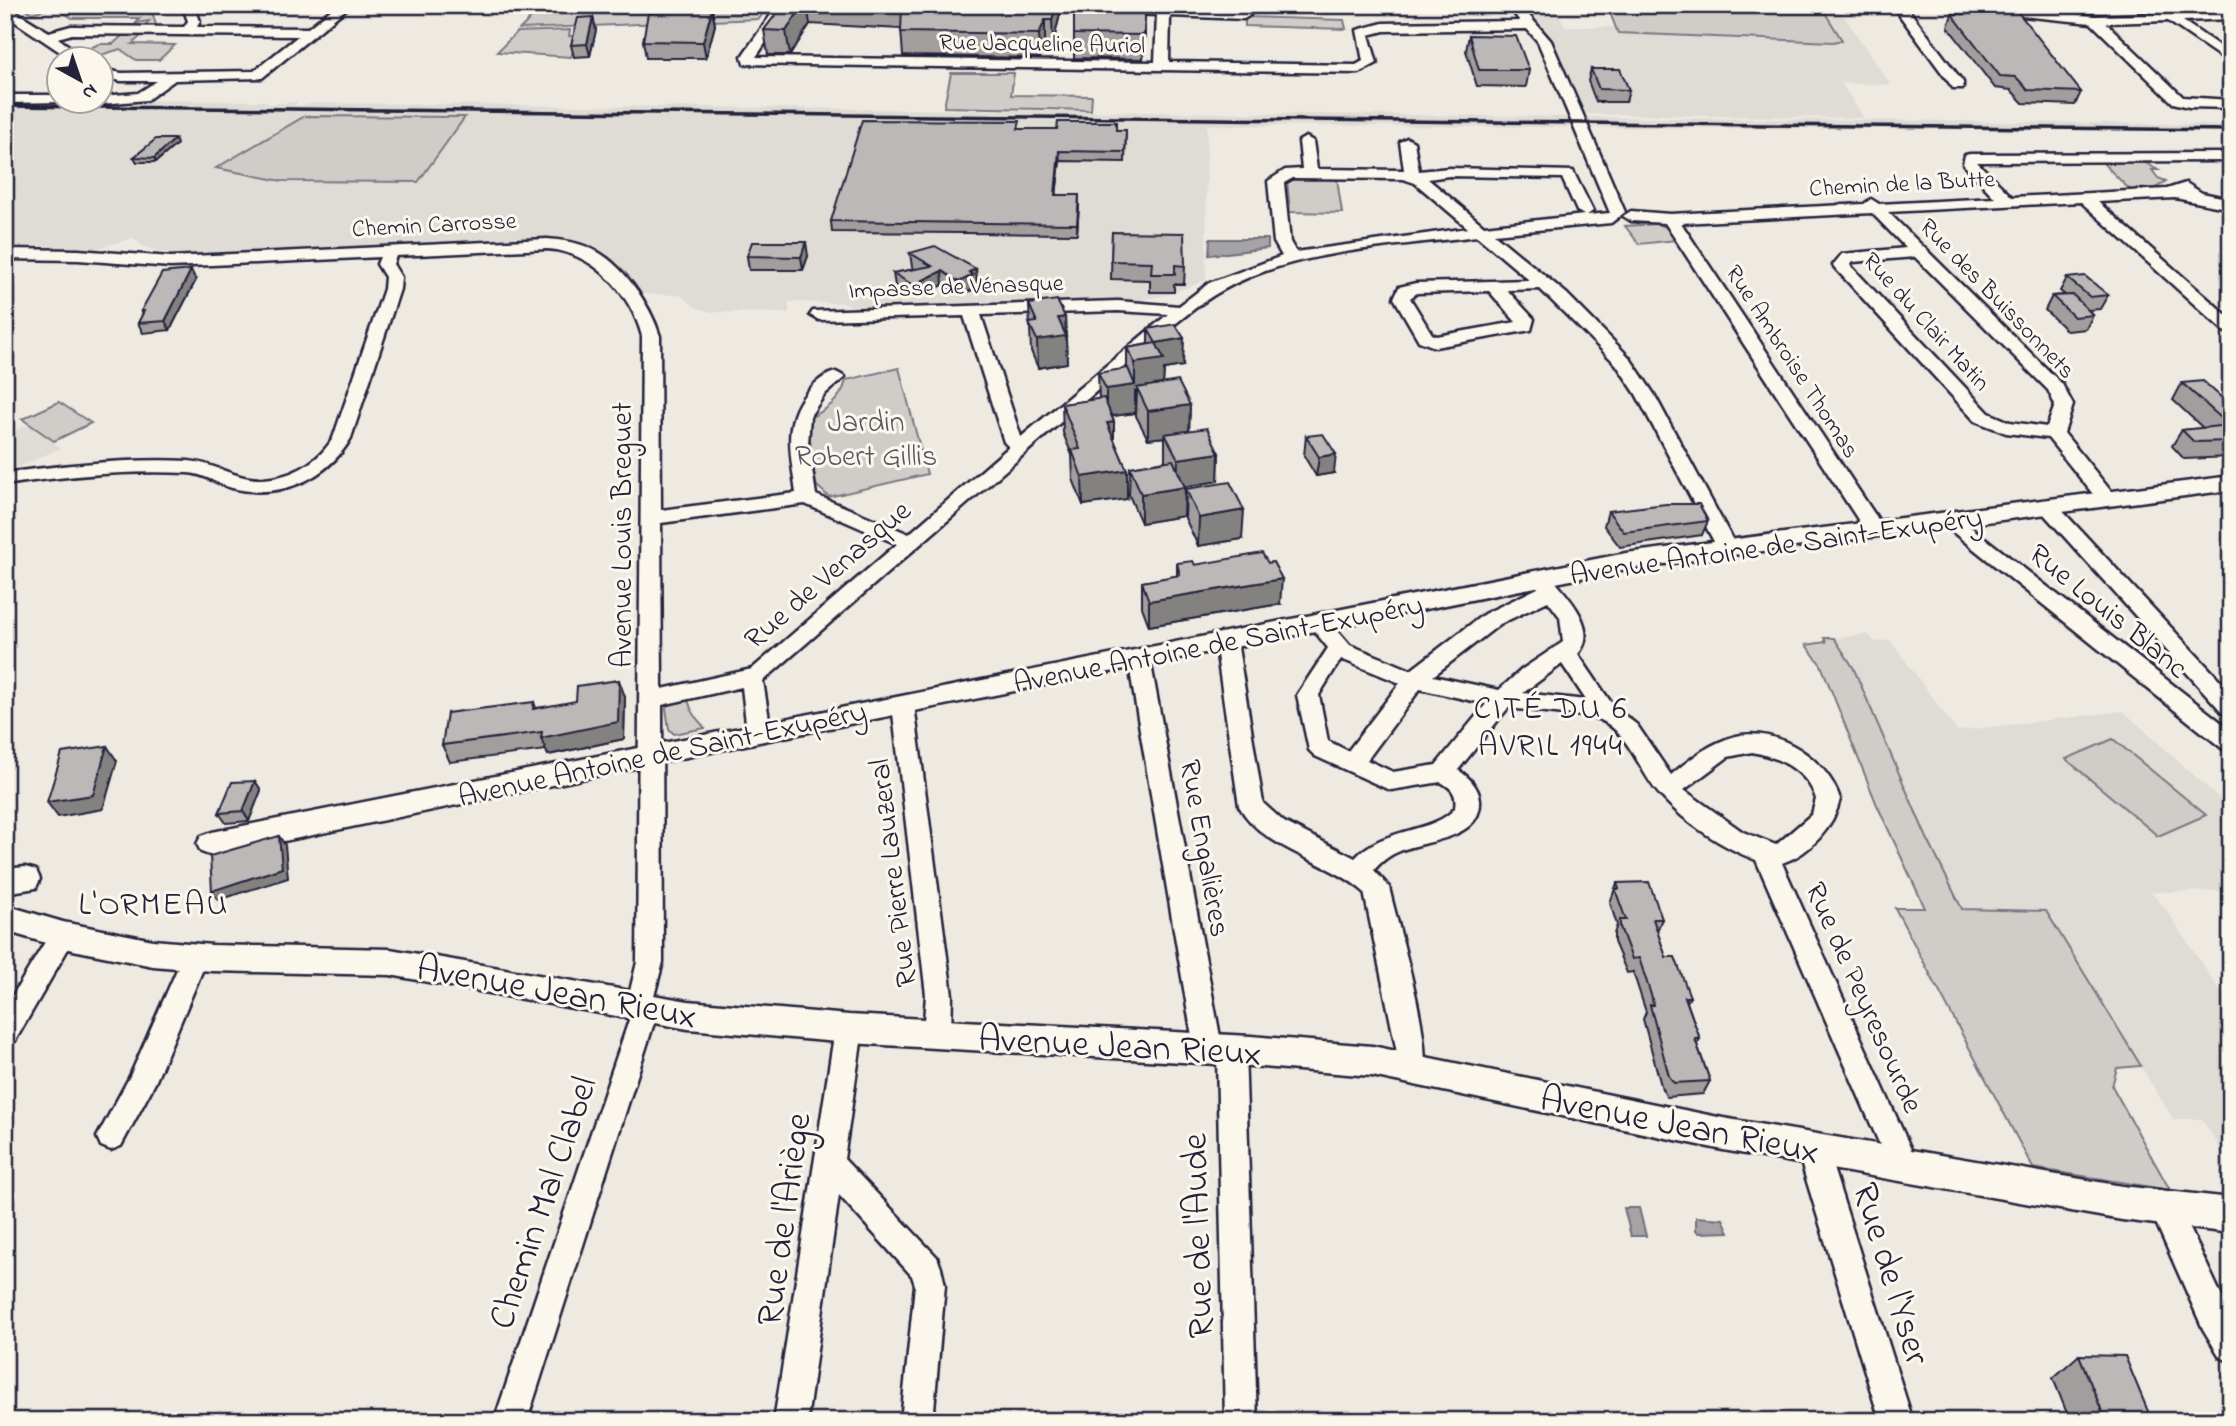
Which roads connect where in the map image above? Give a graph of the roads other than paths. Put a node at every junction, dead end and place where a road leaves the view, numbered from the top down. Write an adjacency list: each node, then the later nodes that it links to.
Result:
1 (188, 5): 16 (street)
2 (345, 5): 17 (street)
3 (785, 5): 21 (street, Rue Jacqueline Auriol)
4 (998, 5): 10 (street)
5 (1502, 5): 15 (street)
6 (1513, 5): 15 (street)
7 (1898, 5): 24 (street)
8 (1951, 5): 14 (street)
9 (5, 9): 18 (street)
10 (1164, 10): 11 (street); 21 (street)
11 (1244, 15)
12 (2231, 16): 13 (street)
13 (2170, 17): 14 (street); 20 (street)
14 (2095, 20): 28 (street)
15 (1521, 22): 21 (street, Rue Jacqueline Auriol); 41 (street)
16 (188, 31): 17 (street); 18 (street)
17 (312, 32): 23 (street)
18 (48, 37): 19 (street)
19 (61, 46)
20 (2231, 60)
21 (1162, 67)
22 (116, 76): 23 (street)
23 (171, 77): 27 (street)
24 (1958, 85)
25 (5, 99): 26 (street)
26 (46, 99)
27 (116, 99)
28 (2231, 104)
29 (1306, 141): 33 (street)
30 (1407, 142): 34 (street)
31 (2158, 157): 32 (street); 35 (street); 37 (street)
32 (2231, 157)
33 (1310, 174): 34 (street); 48 (street)
34 (1412, 176): 40 (street); 43 (street)
35 (2186, 192): 36 (street, Chemin de la Butte); 38 (street, Chemin de la Butte)
36 (2087, 199): 37 (street, Chemin de la Butte); 56 (street)
37 (2008, 202): 39 (street, Chemin de la Butte)
38 (2231, 203)
39 (1873, 206): 42 (street, Chemin de la Butte); 45 (street, Rue des Buissonnets)
40 (1586, 211)
41 (1620, 215): 42 (street, Chemin de la Butte); 43 (street, Chemin de la Butte)
42 (1670, 219): 67 (street, Rue Ambroise Thomas)
43 (1478, 229): 48 (street, Rue de Venasque); 50 (street)
44 (390, 251): 49 (street, Chemin Carrosse); 54 (street, Chemin Carrosse); 60 (street)
45 (1920, 251): 58 (street, Rue des Buissonnets); 58 (street, Rue du Clair Matin)
46 (5, 254): 47 (street)
47 (110, 255): 49 (street, Chemin Carrosse); 49 (street, Chemin Carrosse)
48 (1292, 258): 55 (street, Rue de Venasque)
49 (196, 260)
50 (1545, 284): 51 (street); 69 (street)
51 (1495, 287): 51 (street)
52 (971, 311): 53 (street, Impasse de Vénasque); 55 (street, Impasse de Vénasque); 59 (street)
53 (819, 315)
54 (643, 317): 65 (street, Avenue Louis Breguet)
55 (1173, 317): 59 (street, Rue de Venasque)
56 (2231, 328)
57 (836, 377): 62 (street)
58 (2054, 433): 63 (street)
59 (1022, 446): 68 (street, Rue de Venasque)
60 (5, 479)
61 (2231, 483): 63 (main road, Avenue Antoine de Saint-Exupéry)
62 (807, 498): 65 (street); 68 (street)
63 (2108, 500): 64 (main road, Avenue Antoine de Saint-Exupéry)
64 (2049, 508): 66 (main road, Avenue Antoine de Saint-Exupéry); 81 (street)
65 (650, 518): 79 (street, Avenue Louis Breguet)
66 (1951, 521): 67 (main road, Avenue Antoine de Saint-Exupéry); 84 (street, Rue Louis Blanc)
67 (1875, 530): 69 (main road, Avenue Antoine de Saint-Exupéry)
68 (912, 543): 76 (street, Rue de Venasque)
69 (1727, 548): 70 (main road, Avenue Antoine de Saint-Exupéry)
70 (1546, 584): 71 (main road, Avenue Antoine de Saint-Exupéry); 74 (street); 77 (street)
71 (1319, 623): 72 (main road, Avenue Antoine de Saint-Exupéry); 73 (street)
72 (1226, 641): 75 (main road, Avenue Antoine de Saint-Exupéry); 91 (street)
73 (1342, 649): 77 (street); 86 (street)
74 (1566, 653): 78 (street); 82 (street)
75 (1139, 659): 80 (main road, Avenue Antoine de Saint-Exupéry); 99 (street, Rue Engalières)
76 (752, 679): 79 (street, Rue de Venasque); 83 (street, Rue de Venasque)
77 (1415, 679): 78 (street); 86 (street)
78 (1503, 699): 82 (street); 87 (street)
79 (650, 700): 85 (street, Avenue Louis Breguet)
80 (903, 705): 83 (main road, Avenue Antoine de Saint-Exupéry); 98 (street, Rue Pierre Lauzeral)
81 (2231, 706)
82 (1606, 713): 88 (street)
83 (759, 732): 85 (main road, Avenue Antoine de Saint-Exupéry)
84 (2231, 743)
85 (650, 754): 89 (main road, Avenue Antoine de Saint-Exupéry); 95 (street, Avenue Louis Breguet)
86 (1351, 764): 87 (street)
87 (1443, 773): 91 (street)
88 (1669, 790): 90 (street); 90 (street)
89 (212, 844)
90 (1766, 855): 104 (street, Rue de Peyresourde)
91 (1358, 872): 100 (street)
92 (5, 918): 93 (main road, Avenue Jean Rieux)
93 (63, 935): 94 (main road, Avenue Jean Rieux); 97 (street)
94 (195, 957): 95 (main road, Avenue Jean Rieux); 101 (street)
95 (642, 1009): 96 (main road, Avenue Jean Rieux); 108 (street, Chemin Mal Clabel)
96 (849, 1029): 98 (main road, Avenue Jean Rieux); 103 (street, Rue de l'Ariège)
97 (5, 1033)
98 (937, 1034): 99 (main road, Avenue Jean Rieux)
99 (1219, 1049): 100 (main road, Avenue Jean Rieux); 111 (street, Rue de l'Aude)
100 (1412, 1068): 102 (main road, Avenue Jean Rieux)
101 (111, 1137)
102 (1812, 1149): 104 (main road, Avenue Jean Rieux); 112 (street, Rue de l'Yser)
103 (830, 1165): 109 (street, Rue de l'Ariège); 110 (street)
104 (1903, 1165): 105 (main road, Avenue Jean Rieux)
105 (2165, 1209): 106 (main road, Avenue Jean Rieux); 107 (street)
106 (2231, 1216)
107 (2231, 1346)
108 (510, 1421)
109 (790, 1421)
110 (916, 1421)
111 (1241, 1421)
112 (1897, 1421)

